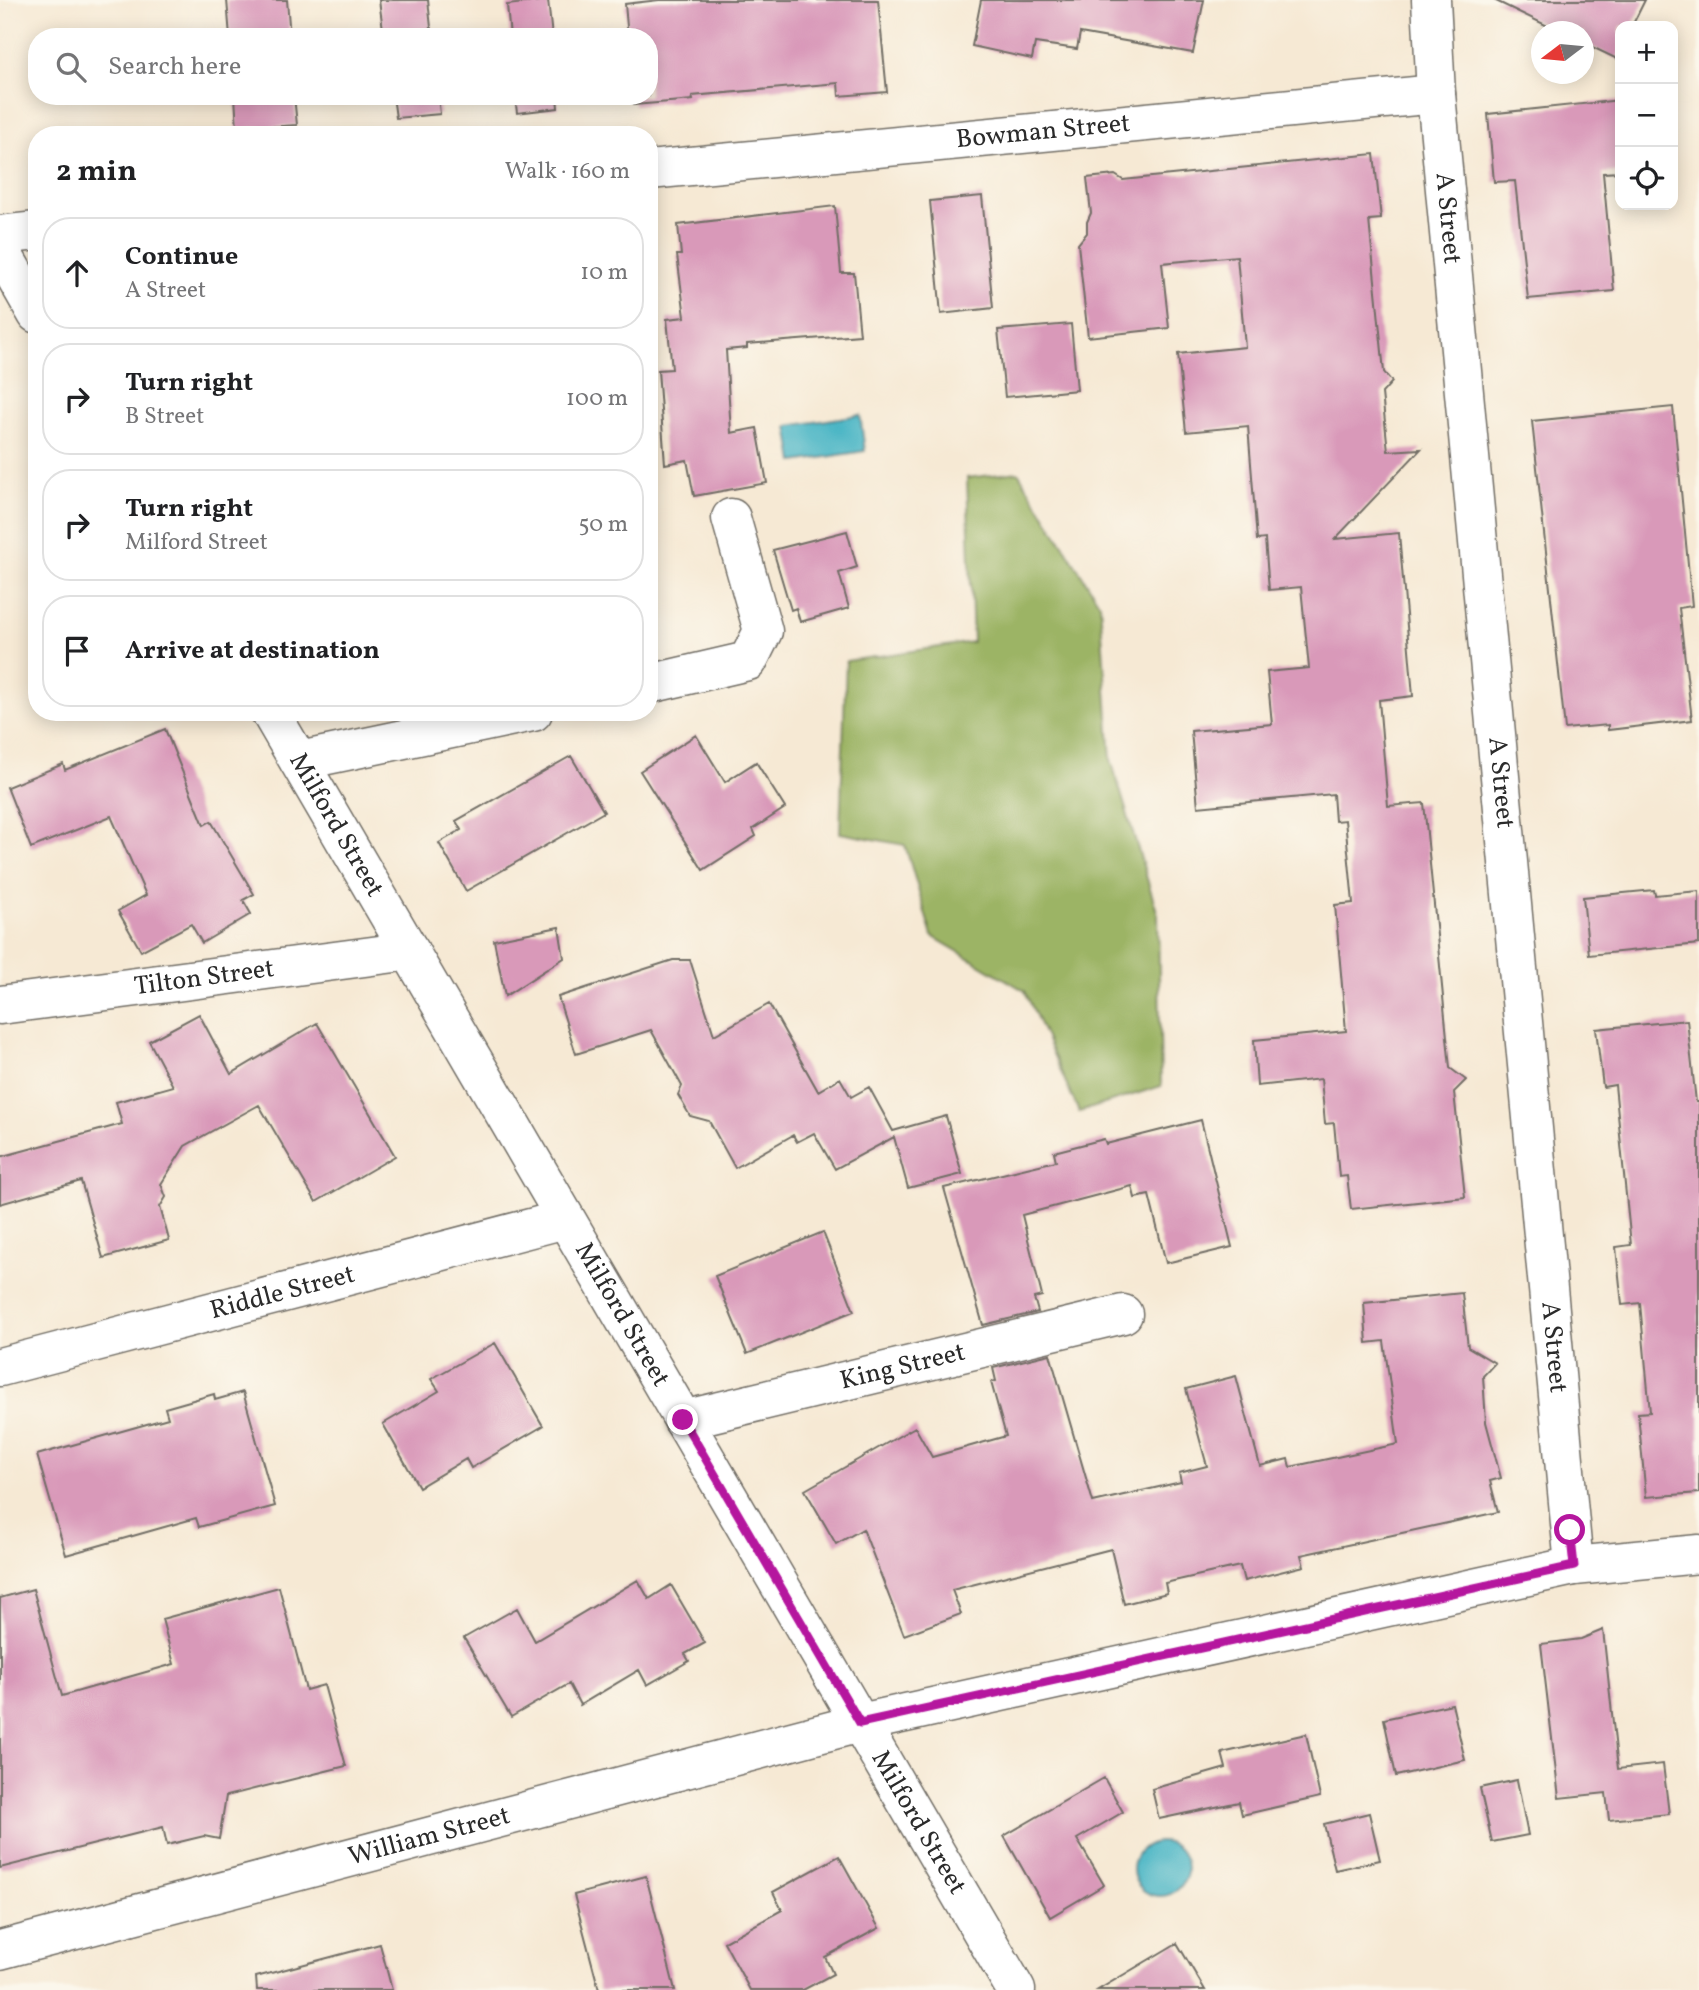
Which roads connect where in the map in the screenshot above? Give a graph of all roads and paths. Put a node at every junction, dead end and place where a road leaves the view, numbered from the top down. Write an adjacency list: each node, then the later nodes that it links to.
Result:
1 (1432, 0): 2 (street, A Street)
2 (1436, 94): 3 (street, Bowman Street); 20 (street, A Street)
3 (658, 169)
4 (28, 232): 5 (street)
5 (0, 235)
6 (0, 249): 7 (street)
7 (28, 298)
8 (731, 517): 9 (street)
9 (658, 682)
10 (275, 721): 12 (street, Milford Street)
11 (490, 721): 12 (street)
12 (299, 761): 13 (street, Milford Street)
13 (410, 951): 14 (street, Tilton Street); 15 (street, Milford Street)
14 (0, 1004)
15 (565, 1219): 17 (street, Riddle Street); 18 (street, Milford Street)
16 (1123, 1314): 18 (street, King Street)
17 (0, 1367)
18 (683, 1420): 21 (street, Milford Street)
19 (1699, 1554): 20 (street, William Street)
20 (1574, 1566): 21 (street, William Street)
21 (860, 1723): 22 (street, William Street); 23 (street, Milford Street)
22 (0, 1950)
23 (1016, 1990)

